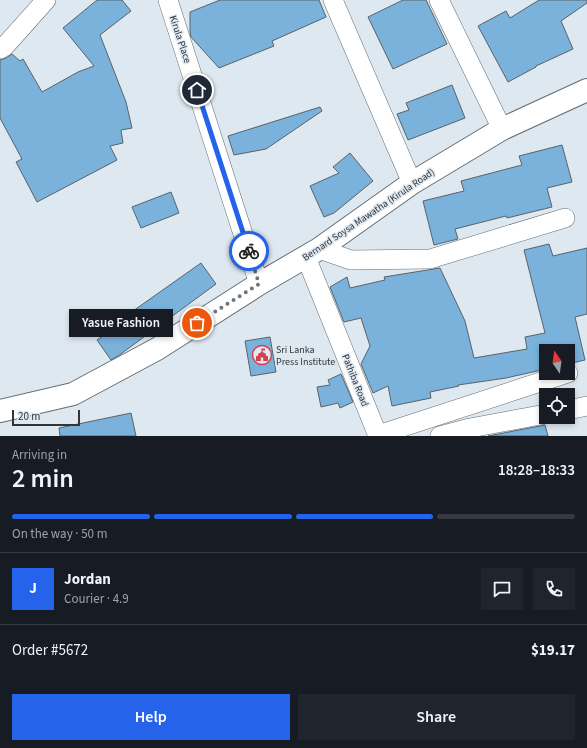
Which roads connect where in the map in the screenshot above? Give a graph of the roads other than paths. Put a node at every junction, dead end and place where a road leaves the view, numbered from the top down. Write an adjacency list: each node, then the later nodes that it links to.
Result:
1 (46, 0): 5 (street)
2 (168, 0): 11 (street, Kirula Place)
3 (333, 0): 8 (street)
4 (439, 0): 7 (street)
5 (0, 49)
6 (587, 90): 7 (main road, Bernard Soysa Mawatha (Kirula Road))
7 (502, 129): 8 (main road, Bernard Soysa Mawatha (Kirula Road))
8 (412, 183): 10 (main road, Bernard Soysa Mawatha (Kirula Road))
9 (565, 218): 10 (street)
10 (312, 253): 11 (main road, Bernard Soysa Mawatha (Kirula Road)); 17 (street, Pathiba Road)
11 (259, 284): 15 (main road, Bernard Soysa Mawatha (Kirula Road))
12 (546, 380): 17 (street)
13 (587, 406): 14 (street)
14 (575, 409)
15 (0, 411)
16 (539, 415): 18 (street)
17 (378, 435)
18 (440, 436)

